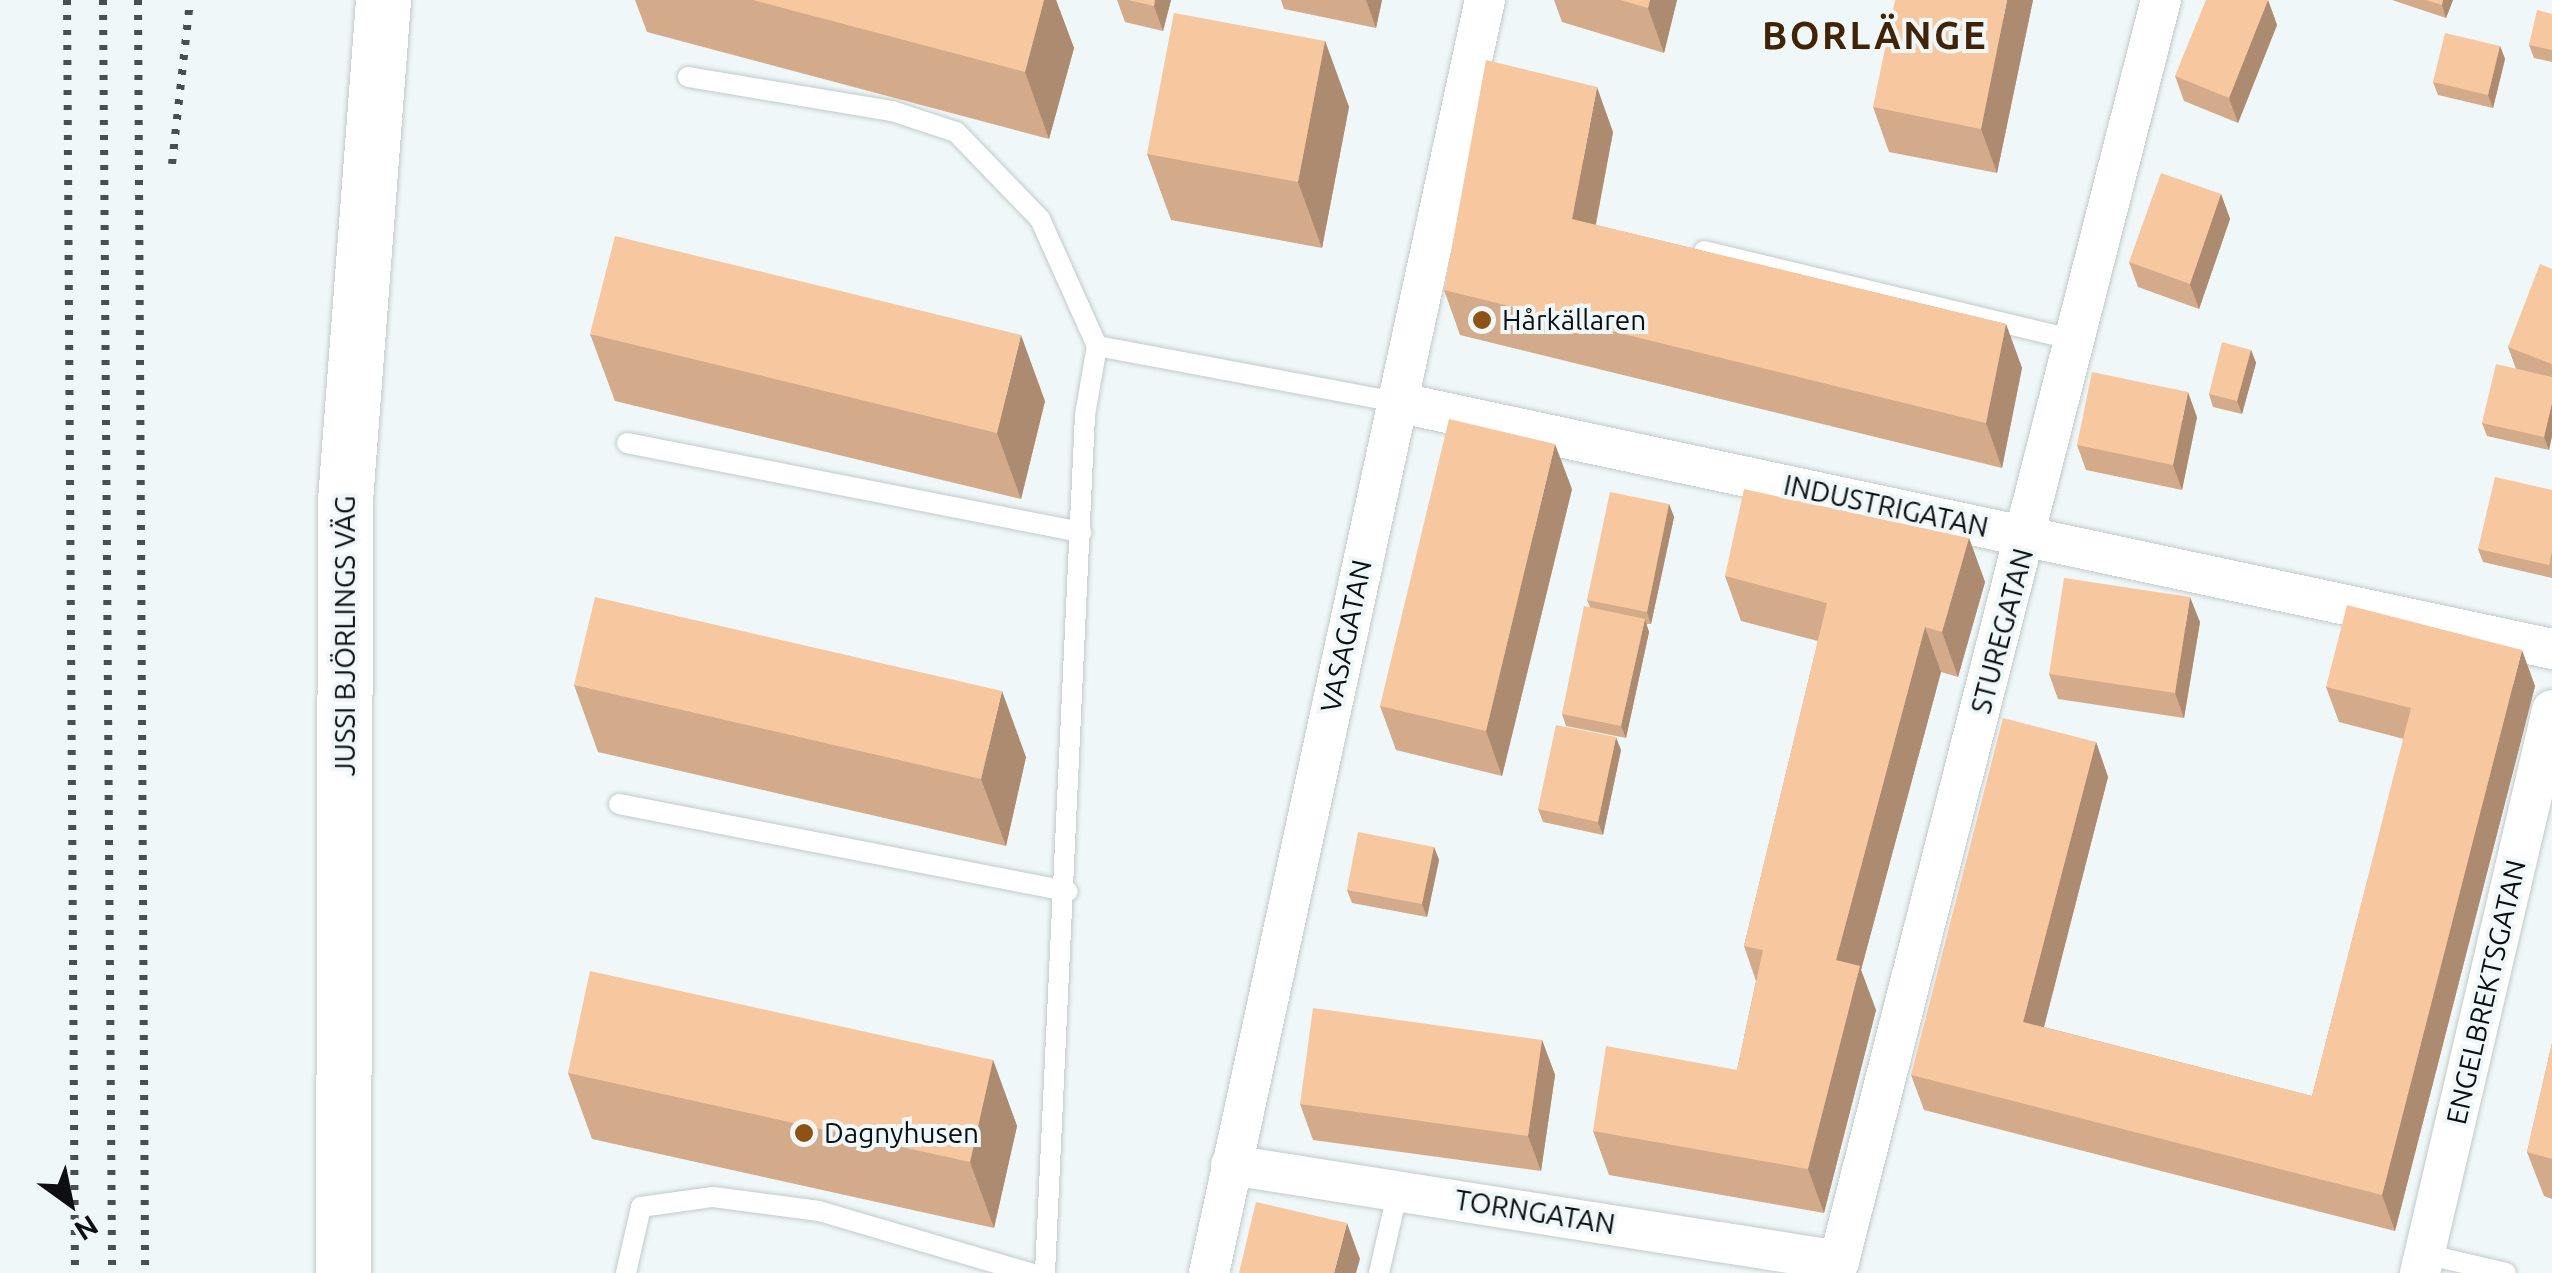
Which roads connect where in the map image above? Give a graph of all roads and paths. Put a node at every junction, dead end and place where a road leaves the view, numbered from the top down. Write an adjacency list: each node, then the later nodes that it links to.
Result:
1 (383, 0): 20 (street, JUSSI BJÖRLINGS VÄG)
2 (1485, 0): 8 (street, VASAGATAN)
3 (2161, 0): 6 (street, STUREGATAN)
4 (688, 76): 7 (lane)
5 (1688, 248): 6 (lane)
6 (2076, 340): 11 (street, STUREGATAN)
7 (1097, 346): 8 (lane); 10 (lane)
8 (1396, 402): 11 (street, INDUSTRIGATAN); 16 (street, VASAGATAN)
9 (627, 443): 10 (lane)
10 (1082, 532): 15 (lane)
11 (2027, 535): 12 (street, INDUSTRIGATAN); 18 (street, STUREGATAN)
12 (2552, 650)
13 (2552, 710): 19 (street, ENGELBREKTSGATAN)
14 (619, 804): 15 (lane)
15 (1068, 891): 23 (lane)
16 (1231, 1165): 17 (street, TORNGATAN); 24 (street, VASAGATAN)
17 (1398, 1190): 18 (street, TORNGATAN); 25 (lane)
18 (1839, 1261)
19 (2423, 1264): 26 (lane)
20 (343, 1273)
21 (626, 1273): 22 (lane)
22 (1030, 1273)
23 (1045, 1273)
24 (1209, 1273)
25 (1380, 1273)
26 (2506, 1273)

